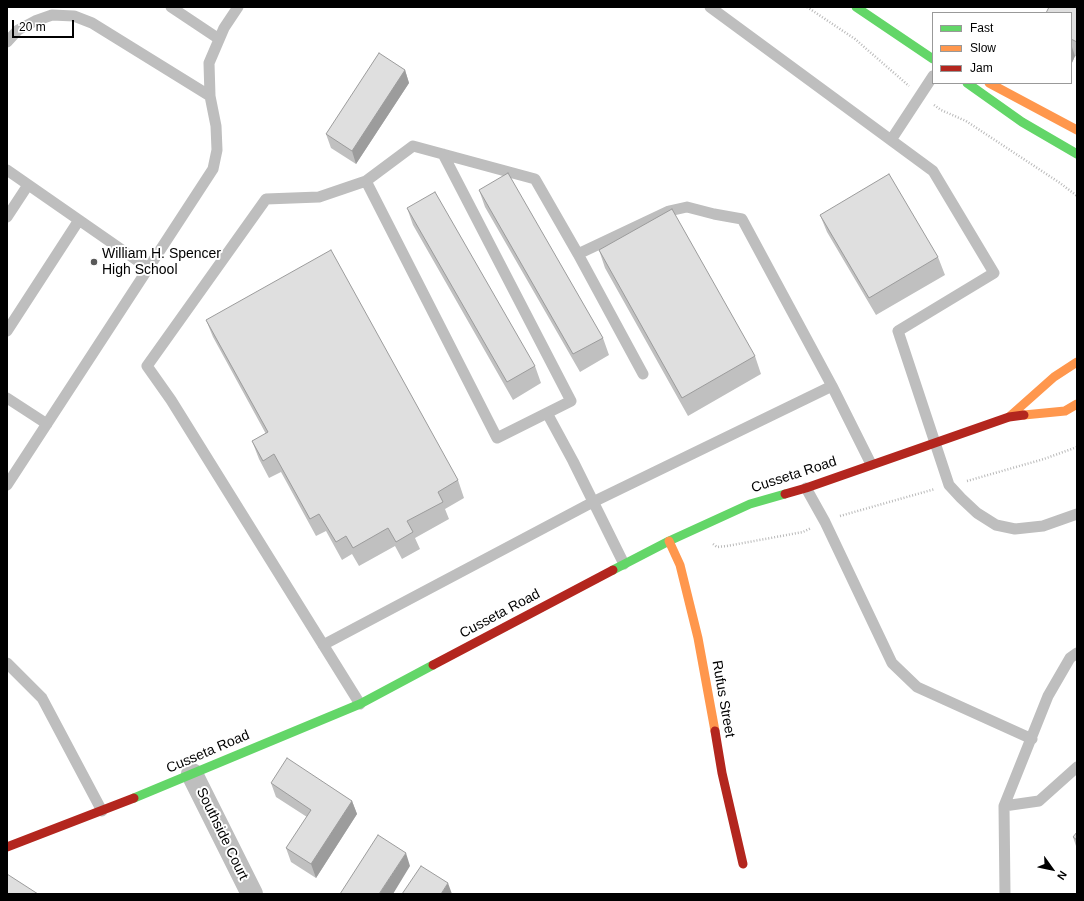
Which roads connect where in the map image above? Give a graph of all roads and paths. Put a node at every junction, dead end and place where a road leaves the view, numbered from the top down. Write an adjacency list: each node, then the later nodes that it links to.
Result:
1 (171, 7): 6 (lane)
2 (238, 7): 6 (lane)
3 (710, 7): 16 (lane)
4 (807, 7): 12 (path)
5 (856, 7): 8 (street)
6 (219, 39): 13 (lane)
7 (7, 42): 13 (lane)
8 (932, 58)
9 (932, 78): 12 (lane)
10 (968, 84): 14 (street)
11 (991, 84): 15 (street)
12 (921, 95): 16 (lane); 23 (path)
13 (210, 96): 27 (lane)
14 (1022, 122): 17 (street); 19 (street)
15 (1077, 130)
16 (891, 140): 37 (lane)
17 (1040, 144)
18 (443, 154): 21 (lane); 26 (lane); 34 (lane)
19 (1077, 154)
20 (7, 170): 22 (lane)
21 (366, 182): 34 (lane); 49 (lane)
22 (28, 185): 24 (lane); 25 (lane)
23 (1077, 196)
24 (7, 217)
25 (79, 220): 27 (lane); 28 (lane)
26 (578, 254): 30 (lane); 31 (lane)
27 (148, 268): 36 (lane)
28 (7, 331)
29 (1077, 362): 35 (street, Cusseta Road)
30 (643, 374)
31 (832, 386): 39 (lane); 43 (lane)
32 (7, 398): 36 (lane)
33 (1077, 404): 35 (street, Cusseta Road)
34 (547, 413): 43 (lane)
35 (1009, 417): 37 (street, Cusseta Road)
36 (47, 424): 40 (lane)
37 (934, 442): 39 (street, Cusseta Road); 41 (lane)
38 (1077, 447): 41 (path)
39 (871, 464): 42 (street, Cusseta Road)
40 (7, 485)
41 (949, 485): 44 (lane); 45 (path)
42 (806, 488): 45 (lane); 46 (street, Cusseta Road)
43 (593, 502): 48 (lane); 49 (lane)
44 (1077, 514)
45 (825, 522): 46 (path); 53 (lane)
46 (690, 531): 47 (street, Cusseta Road)
47 (670, 541): 48 (street, Cusseta Road); 59 (street, Rufus Street)
48 (624, 564): 52 (street, Cusseta Road)
49 (323, 645): 52 (lane)
50 (1077, 653): 53 (lane)
51 (7, 664): 57 (lane)
52 (360, 704): 55 (street, Cusseta Road)
53 (1032, 739): 56 (lane)
54 (1077, 767): 56 (lane)
55 (192, 774): 57 (street, Cusseta Road); 60 (street, Southside Court)
56 (1004, 806): 61 (lane)
57 (102, 811): 58 (street, Cusseta Road)
58 (7, 848)
59 (743, 864)
60 (252, 894)
61 (1005, 894)

